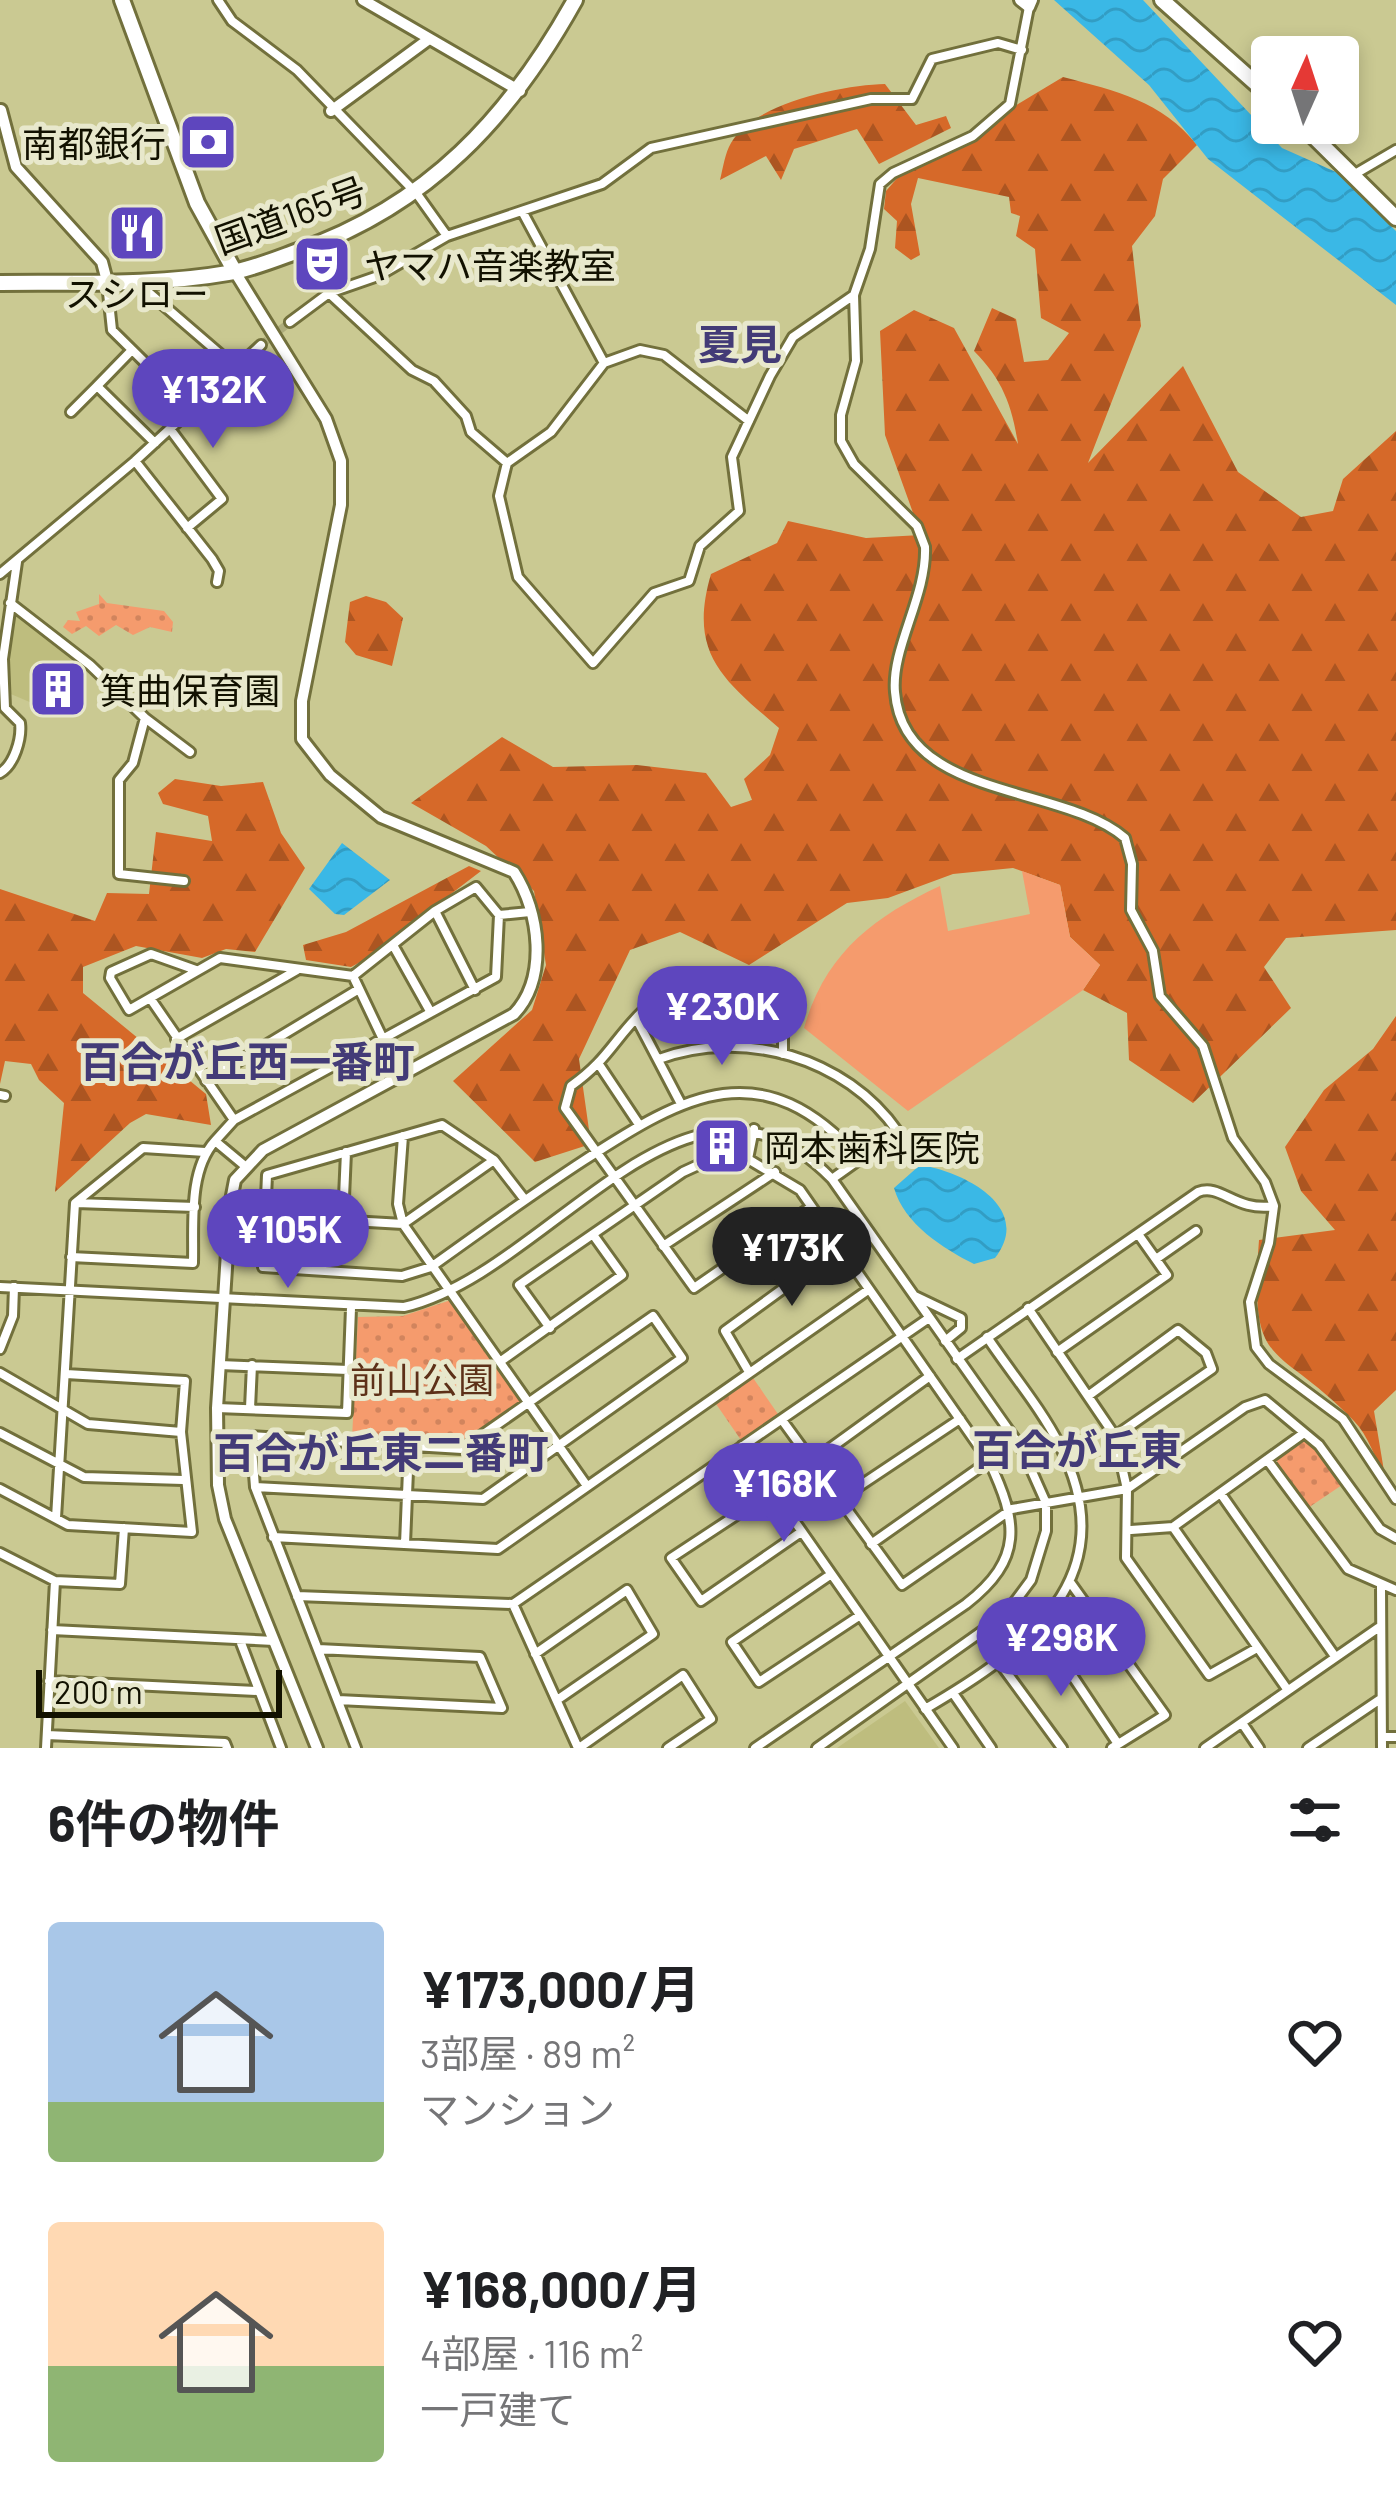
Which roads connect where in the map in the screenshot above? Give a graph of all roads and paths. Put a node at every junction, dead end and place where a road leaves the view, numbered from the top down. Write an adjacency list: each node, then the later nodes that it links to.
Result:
1 (122, 0): 20 (main road)
2 (218, 0): 12 (street)
3 (362, 0): 7 (street)
4 (575, 0): 10 (main road, 国道165号)
5 (1162, 0): 9 (main road)
6 (1028, 2): 8 (street)
7 (429, 39): 10 (street); 12 (street)
8 (1022, 50): 17 (street); 25 (street)
9 (1251, 79)
10 (520, 91): 16 (main road, 国道165号)
11 (1, 110): 21 (street)
12 (332, 111): 16 (street)
13 (1322, 144): 15 (main road)
14 (1396, 151): 15 (street)
15 (1354, 175): 18 (main road)
16 (417, 194): 19 (street); 20 (main road, 国道165号)
17 (522, 211): 19 (street); 29 (street)
18 (1396, 218)
19 (447, 236): 24 (street)
20 (235, 272): 22 (main road, 国道165号); 49 (street)
21 (107, 281): 22 (main road, 国道165号); 23 (main road, 国道165号); 28 (street)
22 (135, 281): 30 (street)
23 (0, 283)
24 (329, 293): 26 (street); 38 (street)
25 (854, 295): 34 (street); 85 (street)
26 (290, 322)
27 (261, 345): 30 (street)
28 (132, 350): 31 (street); 32 (street)
29 (604, 363): 34 (street); 38 (street)
30 (234, 367): 32 (street)
31 (97, 386): 33 (street); 36 (street)
32 (191, 408): 35 (street)
33 (71, 412)
34 (748, 421): 38 (street)
35 (170, 429): 36 (street); 39 (street)
36 (155, 442): 37 (street)
37 (135, 461): 39 (street); 40 (street)
38 (507, 463)
39 (188, 528): 42 (street)
40 (17, 562): 41 (street); 43 (street)
41 (0, 574)
42 (217, 582)
43 (10, 603): 44 (street); 46 (street)
44 (145, 718): 45 (street); 47 (street)
45 (190, 752)
46 (0, 773)
47 (184, 881)
48 (435, 910): 50 (street); 51 (street); 56 (street)
49 (530, 912): 50 (street); 65 (street)
50 (499, 915): 56 (street)
51 (393, 945): 54 (street); 58 (street)
52 (299, 969): 53 (street); 54 (street); 61 (street)
53 (196, 970): 57 (street); 57 (street)
54 (353, 976): 55 (street)
55 (359, 989): 60 (street); 66 (street)
56 (475, 990): 58 (street)
57 (150, 998): 61 (street)
58 (430, 1011): 60 (street)
59 (637, 1020): 62 (street); 63 (street); 64 (street)
60 (383, 1036): 65 (street); 68 (street)
61 (176, 1039): 66 (street)
62 (783, 1054): 63 (street); 77 (street)
63 (658, 1059): 67 (street)
64 (600, 1066): 69 (street); 75 (street)
65 (401, 1078): 79 (street)
66 (206, 1081): 68 (street)
67 (680, 1102): 69 (street); 77 (street)
68 (234, 1120): 72 (street)
69 (638, 1123): 75 (street)
70 (754, 1129): 76 (street); 81 (street); 82 (street)
71 (403, 1136): 74 (street); 78 (street); 91 (street)
72 (215, 1141): 73 (street); 79 (street)
73 (205, 1152): 84 (street); 88 (street)
74 (346, 1153): 89 (street); 90 (street)
75 (597, 1153): 82 (street); 83 (street)
76 (748, 1159): 80 (street); 86 (street)
77 (860, 1159): 81 (street)
78 (494, 1160): 83 (street); 91 (street)
79 (244, 1166): 106 (street)
80 (775, 1172): 87 (street); 95 (street)
81 (832, 1179): 105 (street)
82 (616, 1180): 86 (street); 104 (street)
83 (525, 1200): 99 (street)
84 (75, 1203): 88 (street); 97 (street)
85 (1274, 1206): 93 (street); 152 (street)
86 (635, 1207): 94 (street); 95 (street)
87 (811, 1207): 95 (street); 96 (street)
88 (195, 1208): 97 (street)
89 (266, 1216): 90 (street); 99 (street)
90 (343, 1220): 91 (street)
91 (403, 1224): 99 (street)
92 (1196, 1231): 98 (street)
93 (1138, 1234): 98 (street); 108 (street)
94 (593, 1236): 110 (street); 110 (street)
95 (663, 1246)
96 (839, 1248): 103 (street); 121 (street)
97 (71, 1257): 102 (street)
98 (1156, 1259): 115 (street)
99 (430, 1268): 104 (street)
100 (0, 1286): 101 (street)
101 (14, 1287): 102 (street); 114 (street)
102 (70, 1289): 106 (street); 123 (street)
103 (868, 1289): 111 (street); 121 (street)
104 (452, 1294): 107 (street); 117 (street)
105 (914, 1295): 109 (street); 113 (street)
106 (224, 1300): 107 (street); 118 (street)
107 (351, 1308): 120 (street)
108 (1028, 1308): 112 (street); 115 (street)
109 (929, 1318): 111 (street); 113 (street)
110 (550, 1328): 117 (street)
111 (903, 1336): 124 (street); 131 (street)
112 (987, 1337): 116 (street); 151 (street)
113 (946, 1341): 116 (street)
114 (0, 1349)
115 (1057, 1352): 125 (street)
116 (958, 1359): 154 (street)
117 (501, 1361): 126 (street)
118 (219, 1365): 119 (street); 128 (street)
119 (252, 1365): 120 (street); 129 (street)
120 (348, 1370): 129 (street)
121 (749, 1372): 145 (street)
122 (0, 1373): 127 (street)
123 (66, 1374): 127 (street); 132 (street)
124 (930, 1376): 130 (street); 139 (street)
125 (1088, 1396): 135 (street); 135 (street)
126 (529, 1405): 136 (street); 138 (street); 138 (street)
127 (64, 1408): 132 (street); 142 (street)
128 (217, 1408): 129 (street); 177 (street)
129 (250, 1408)
130 (960, 1419): 140 (street); 153 (street)
131 (782, 1420): 137 (street); 139 (street)
132 (181, 1432): 143 (street)
133 (0, 1433): 142 (street)
134 (1304, 1433): 141 (street); 147 (street); 162 (street)
135 (1115, 1436): 147 (street)
136 (409, 1446): 144 (street); 150 (street)
137 (742, 1446): 148 (street); 172 (street)
138 (558, 1447): 145 (street); 150 (street)
139 (814, 1460): 153 (street)
140 (988, 1461): 155 (street); 164 (street)
141 (1268, 1461): 149 (street); 169 (street)
142 (60, 1464): 143 (street); 156 (street)
143 (183, 1480): 158 (street)
144 (255, 1486): 150 (street); 161 (street)
145 (587, 1486): 163 (street)
146 (0, 1489): 156 (street)
147 (1127, 1489): 151 (street); 159 (street)
148 (772, 1490): 160 (street); 160 (street)
149 (1221, 1493): 157 (street); 182 (street)
150 (407, 1497): 163 (street)
151 (1078, 1498): 154 (street); 168 (street)
152 (1396, 1498)
153 (840, 1499): 164 (street)
154 (1046, 1503): 155 (street); 186 (street)
155 (1012, 1509): 164 (street); 183 (street)
156 (56, 1518): 158 (street)
157 (1173, 1527): 159 (street); 179 (street)
158 (124, 1528): 167 (street)
159 (1131, 1529): 179 (street)
160 (801, 1532): 166 (street)
161 (273, 1537): 163 (street); 171 (street)
162 (1396, 1538)
163 (405, 1544)
164 (871, 1544)
165 (0, 1553): 167 (street)
166 (830, 1575): 173 (street); 173 (street)
167 (56, 1581): 176 (street)
168 (1070, 1582): 175 (street); 198 (street)
169 (1381, 1587): 170 (street); 174 (street)
170 (1396, 1590)
171 (297, 1596): 172 (street); 180 (street)
172 (513, 1604): 181 (street)
173 (859, 1616): 183 (street)
174 (1378, 1628): 182 (street); 192 (street)
175 (1041, 1629): 184 (street); 198 (street)
176 (52, 1630): 178 (street); 185 (street)
177 (274, 1641): 178 (street); 202 (street)
178 (241, 1642): 188 (street)
179 (1257, 1648): 187 (street)
180 (318, 1649): 190 (street); 190 (street)
181 (535, 1654): 191 (street); 191 (street)
182 (1334, 1655): 187 (street)
183 (887, 1656): 186 (street); 206 (street)
184 (999, 1662): 189 (street); 210 (street)
185 (49, 1682): 188 (street); 195 (street)
186 (908, 1685): 193 (street); 207 (street)
187 (1287, 1689): 194 (street)
188 (257, 1691): 201 (street)
189 (953, 1693): 193 (street); 209 (street)
190 (338, 1700): 203 (street)
191 (556, 1700): 204 (street)
192 (1380, 1700): 197 (street); 213 (street)
193 (926, 1709): 208 (street)
194 (1242, 1723): 211 (street); 212 (street)
195 (47, 1735): 199 (street); 200 (street)
196 (1396, 1737): 197 (street)
197 (1382, 1743)
198 (1115, 1746)
199 (46, 1748)
200 (227, 1748)
201 (280, 1748)
202 (317, 1748)
203 (356, 1748)
204 (579, 1748): 205 (street)
205 (668, 1748)
206 (755, 1748)
207 (817, 1748)
208 (953, 1748)
209 (991, 1748)
210 (1061, 1748)
211 (1205, 1748)
212 (1259, 1748)
213 (1308, 1748)

